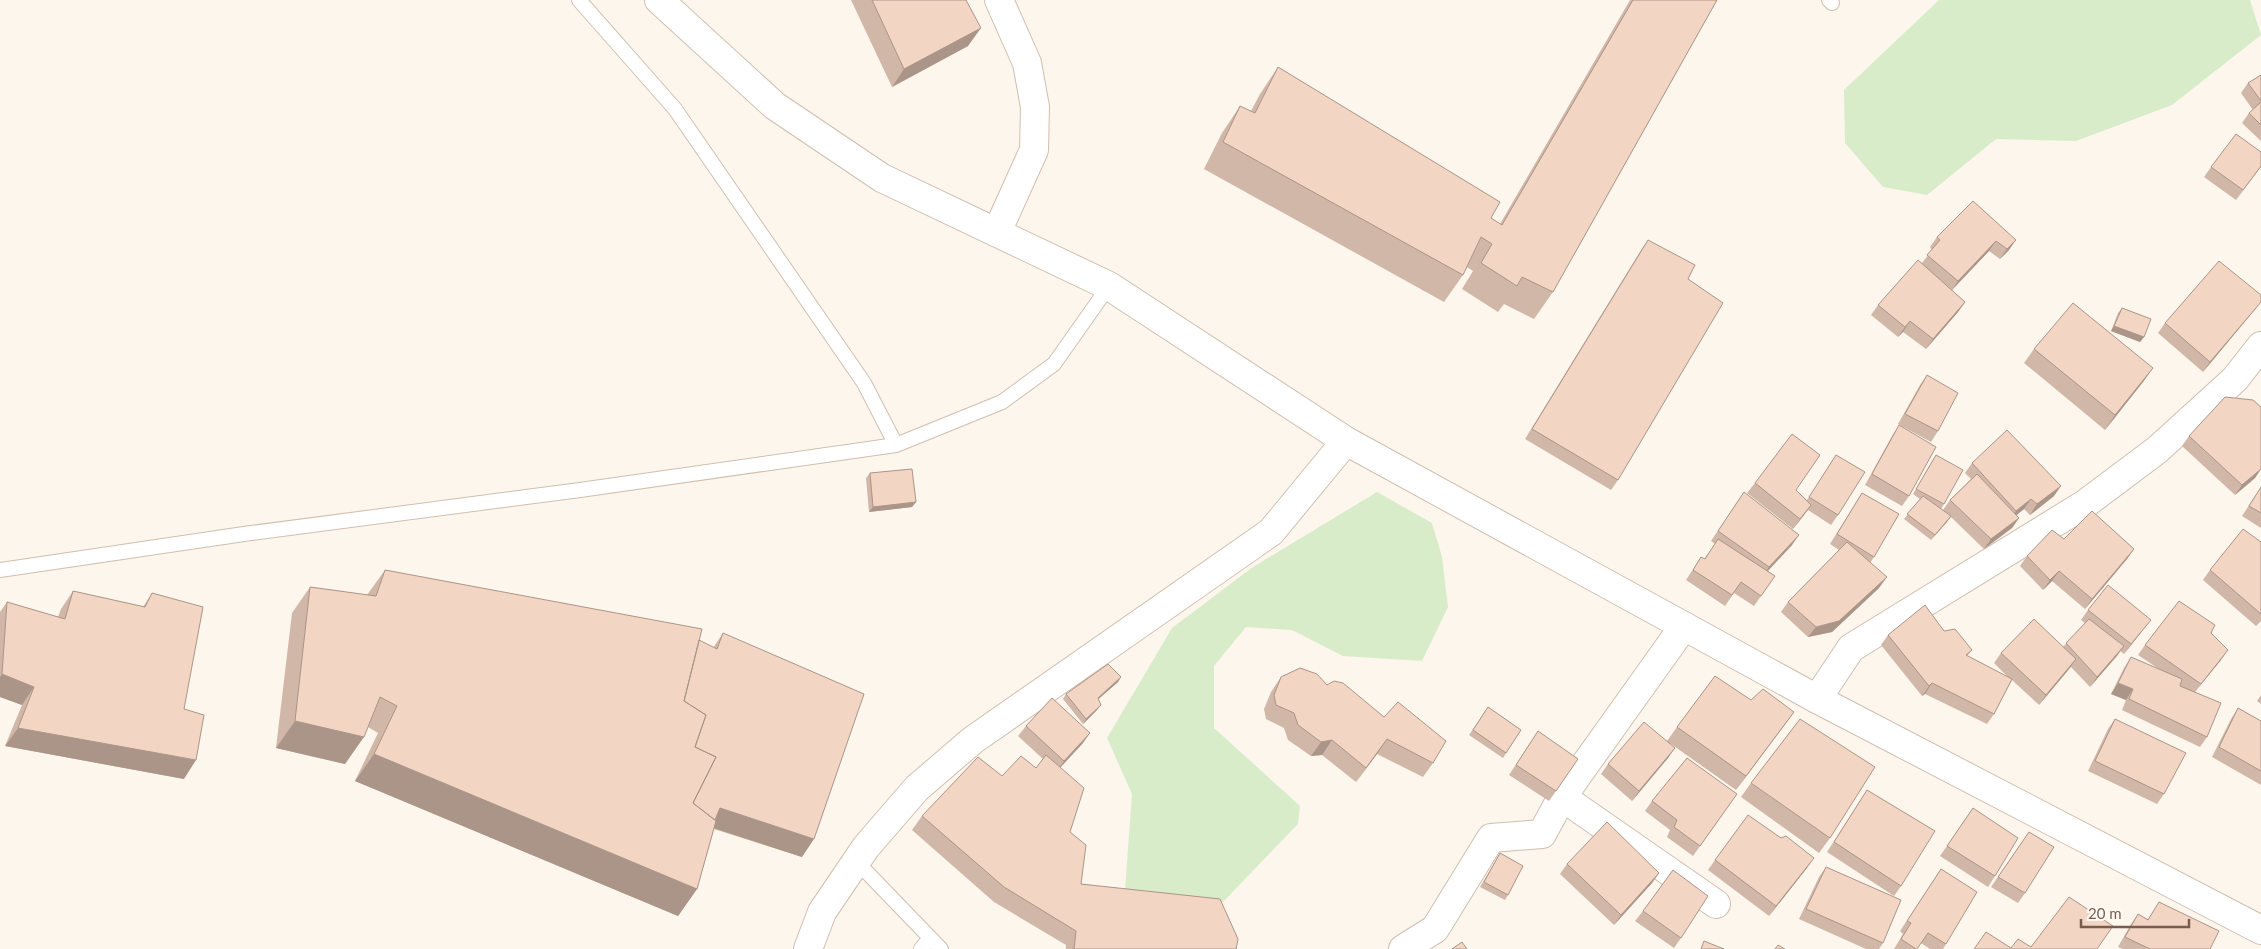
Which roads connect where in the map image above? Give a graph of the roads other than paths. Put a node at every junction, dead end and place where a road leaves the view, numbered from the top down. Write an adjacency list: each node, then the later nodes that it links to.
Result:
1 (580, 0): 8 (lane)
2 (659, 0): 4 (street)
3 (999, 0): 4 (street)
4 (997, 232): 5 (street)
5 (1109, 286): 7 (street); 8 (lane)
6 (2261, 346): 11 (street)
7 (1346, 440): 10 (street); 13 (street)
8 (896, 445): 9 (lane)
9 (0, 570)
10 (1684, 626): 11 (street); 12 (street)
11 (1816, 699): 15 (street)
12 (1562, 797): 14 (street); 20 (street)
13 (857, 862): 16 (lane); 17 (street)
14 (1716, 904)
15 (2261, 930)
16 (930, 938): 18 (lane); 19 (lane)
17 (808, 949)
18 (921, 949)
19 (941, 949)
20 (1403, 949)

